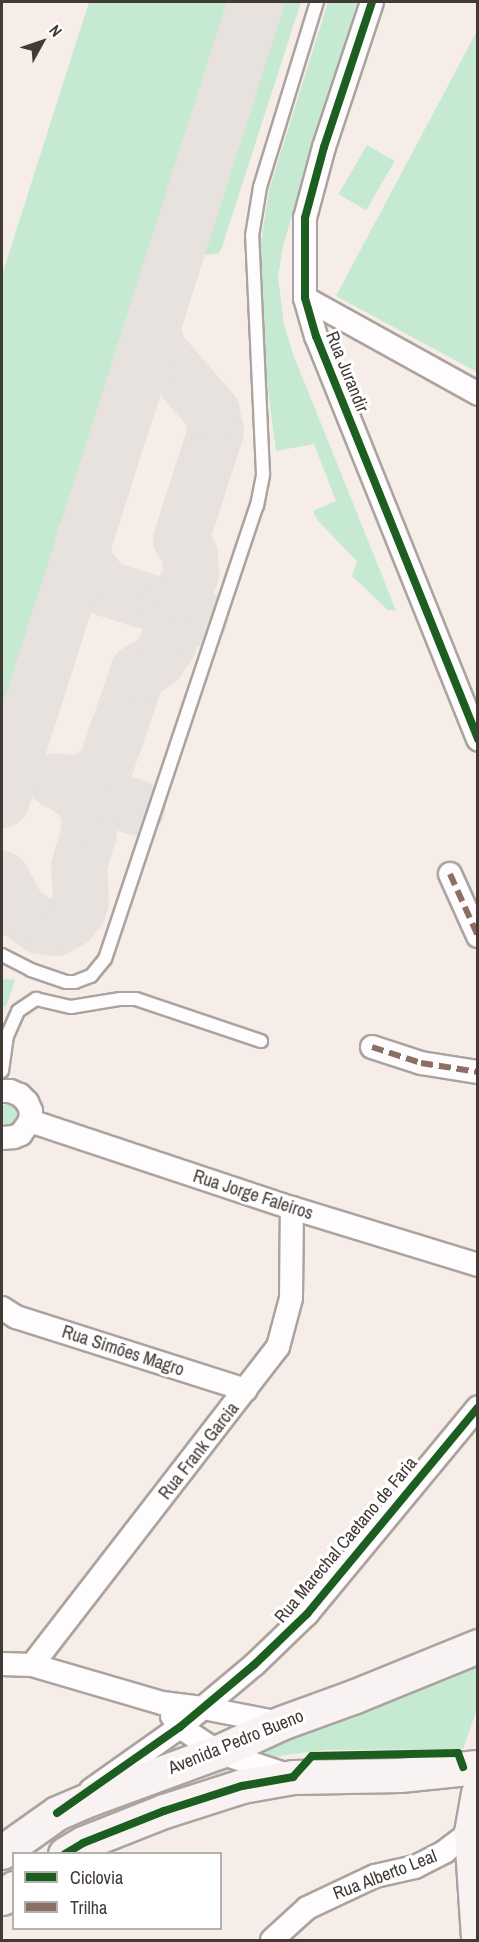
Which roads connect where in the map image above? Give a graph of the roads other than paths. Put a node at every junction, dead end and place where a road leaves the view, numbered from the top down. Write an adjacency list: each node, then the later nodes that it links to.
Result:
1 (317, 2): 8 (lane)
2 (372, 2): 3 (street, Rua Jurandir)
3 (305, 298): 4 (street); 5 (street, Rua Jurandir)
4 (477, 394)
5 (477, 740)
6 (450, 874): 7 (street)
7 (477, 936)
8 (2, 957)
9 (261, 1041): 11 (lane)
10 (372, 1047): 12 (street)
11 (2, 1071)
12 (477, 1072)
13 (2, 1091): 14 (street)
14 (30, 1121): 15 (street); 16 (street, Rua Jorge Faleiros)
15 (2, 1138)
16 (292, 1208): 17 (street, Rua Jorge Faleiros); 19 (street, Rua Frank Garcia)
17 (477, 1265)
18 (2, 1308): 19 (street, Rua Simões Magro)
19 (246, 1390): 23 (street, Rua Frank Garcia)
20 (477, 1407): 25 (street, Rua Marechal Caetano de Faria)
21 (477, 1646): 26 (main road, Avenida Pedro Bueno)
22 (2, 1664): 23 (street)
23 (32, 1665): 24 (street)
24 (162, 1703): 25 (street); 27 (street)
25 (203, 1708): 26 (street); 27 (street, Rua Marechal Caetano de Faria)
26 (281, 1723): 28 (main road, Avenida Pedro Bueno)
27 (180, 1727): 28 (street); 33 (street, Rua Marechal Caetano de Faria)
28 (218, 1752): 31 (street); 33 (main road, Avenida Pedro Bueno)
29 (477, 1767): 30 (main road)
30 (400, 1775): 31 (main road); 32 (main road)
31 (293, 1777): 35 (main road)
32 (474, 1809): 36 (main road); 37 (street, Rua Alberto Leal)
33 (57, 1813): 34 (main road, Avenida Pedro Bueno)
34 (2, 1852)
35 (68, 1852)
36 (477, 1938)
37 (272, 1941)

